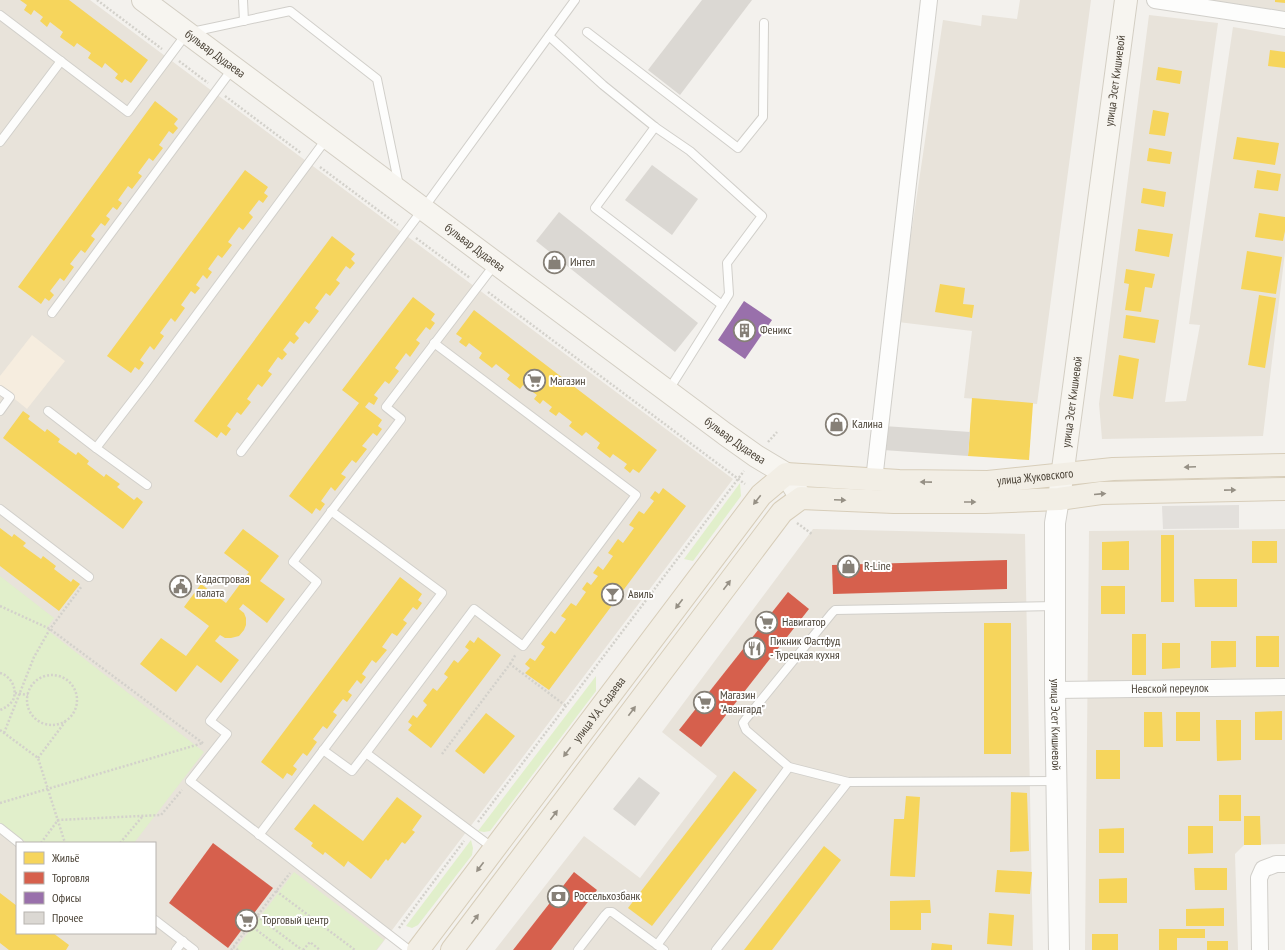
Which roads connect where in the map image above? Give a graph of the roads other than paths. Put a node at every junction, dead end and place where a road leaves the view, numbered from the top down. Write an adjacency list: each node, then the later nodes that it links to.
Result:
1 (143, 0): 12 (main road, бульвар Дудаева)
2 (243, 0): 9 (lane)
3 (575, 0): 13 (lane)
4 (929, 0): 34 (street)
5 (1126, 0): 33 (main road, улица Эсет Кишиевой)
6 (1155, 0): 8 (street)
7 (0, 15): 14 (lane)
8 (1285, 20)
9 (244, 21): 12 (lane); 19 (lane)
10 (764, 23): 11 (lane)
11 (587, 32)
12 (187, 33): 14 (lane); 15 (main road, бульвар Дудаева)
13 (549, 36): 16 (lane); 20 (lane)
14 (60, 61): 18 (lane)
15 (234, 68): 17 (main road, бульвар Дудаева); 23 (lane)
16 (654, 127): 22 (lane); 22 (lane)
17 (328, 138): 19 (main road, бульвар Дудаева); 29 (lane)
18 (0, 142)
19 (400, 191): 20 (main road, бульвар Дудаева)
20 (423, 208): 21 (main road, бульвар Дудаева); 30 (lane)
21 (495, 263): 24 (lane); 26 (main road, бульвар Дудаева)
22 (722, 305): 26 (lane)
23 (52, 313)
24 (434, 343): 40 (lane); 46 (lane)
25 (0, 390): 27 (lane)
26 (667, 391): 32 (main road, бульвар Дудаева)
27 (0, 411)
28 (48, 411): 29 (lane)
29 (96, 448): 35 (lane)
30 (241, 452)
31 (1285, 465): 33 (main road, улица Жуковского, one-way to 33)
32 (786, 474): 34 (main road, улица Жуковского); 37 (main road, бульвар Дудаева); 53 (main road, улица У.А. Садаева, one-way to 53)
33 (1063, 474): 34 (main road, улица Жуковского, one-way to 34); 38 (main road, улица Эсет Кишиевой)
34 (874, 480)
35 (147, 485)
36 (1285, 489): 38 (main road, one-way to 36)
37 (801, 498): 38 (main road, one-way to 38); 62 (main road, one-way to 37)
38 (1059, 499): 42 (street, улица Эсет Кишиевой)
39 (0, 509): 41 (lane)
40 (331, 511): 45 (lane); 51 (lane)
41 (89, 577)
42 (1055, 606): 44 (street, улица Эсет Кишиевой); 47 (lane)
43 (1285, 686): 44 (street, Невской переулок)
44 (1055, 690): 48 (street, улица Эсет Кишиевой)
45 (323, 750): 46 (lane); 51 (lane)
46 (366, 753): 53 (lane)
47 (789, 767): 49 (lane); 57 (lane)
48 (1056, 781): 49 (lane); 65 (street, улица Эсет Кишиевой)
49 (848, 782): 64 (lane)
50 (0, 828): 52 (lane)
51 (259, 834): 60 (lane)
52 (18, 842)
53 (494, 848): 61 (main road, улица У.А. Садаева, one-way to 61)
54 (1285, 864): 66 (street)
55 (156, 921): 56 (lane)
56 (182, 941): 58 (lane); 59 (lane)
57 (660, 947): 63 (lane)
58 (176, 950)
59 (194, 950)
60 (410, 950)
61 (418, 950)
62 (452, 950)
63 (578, 950)
64 (716, 950)
65 (1059, 950)
66 (1260, 950)

